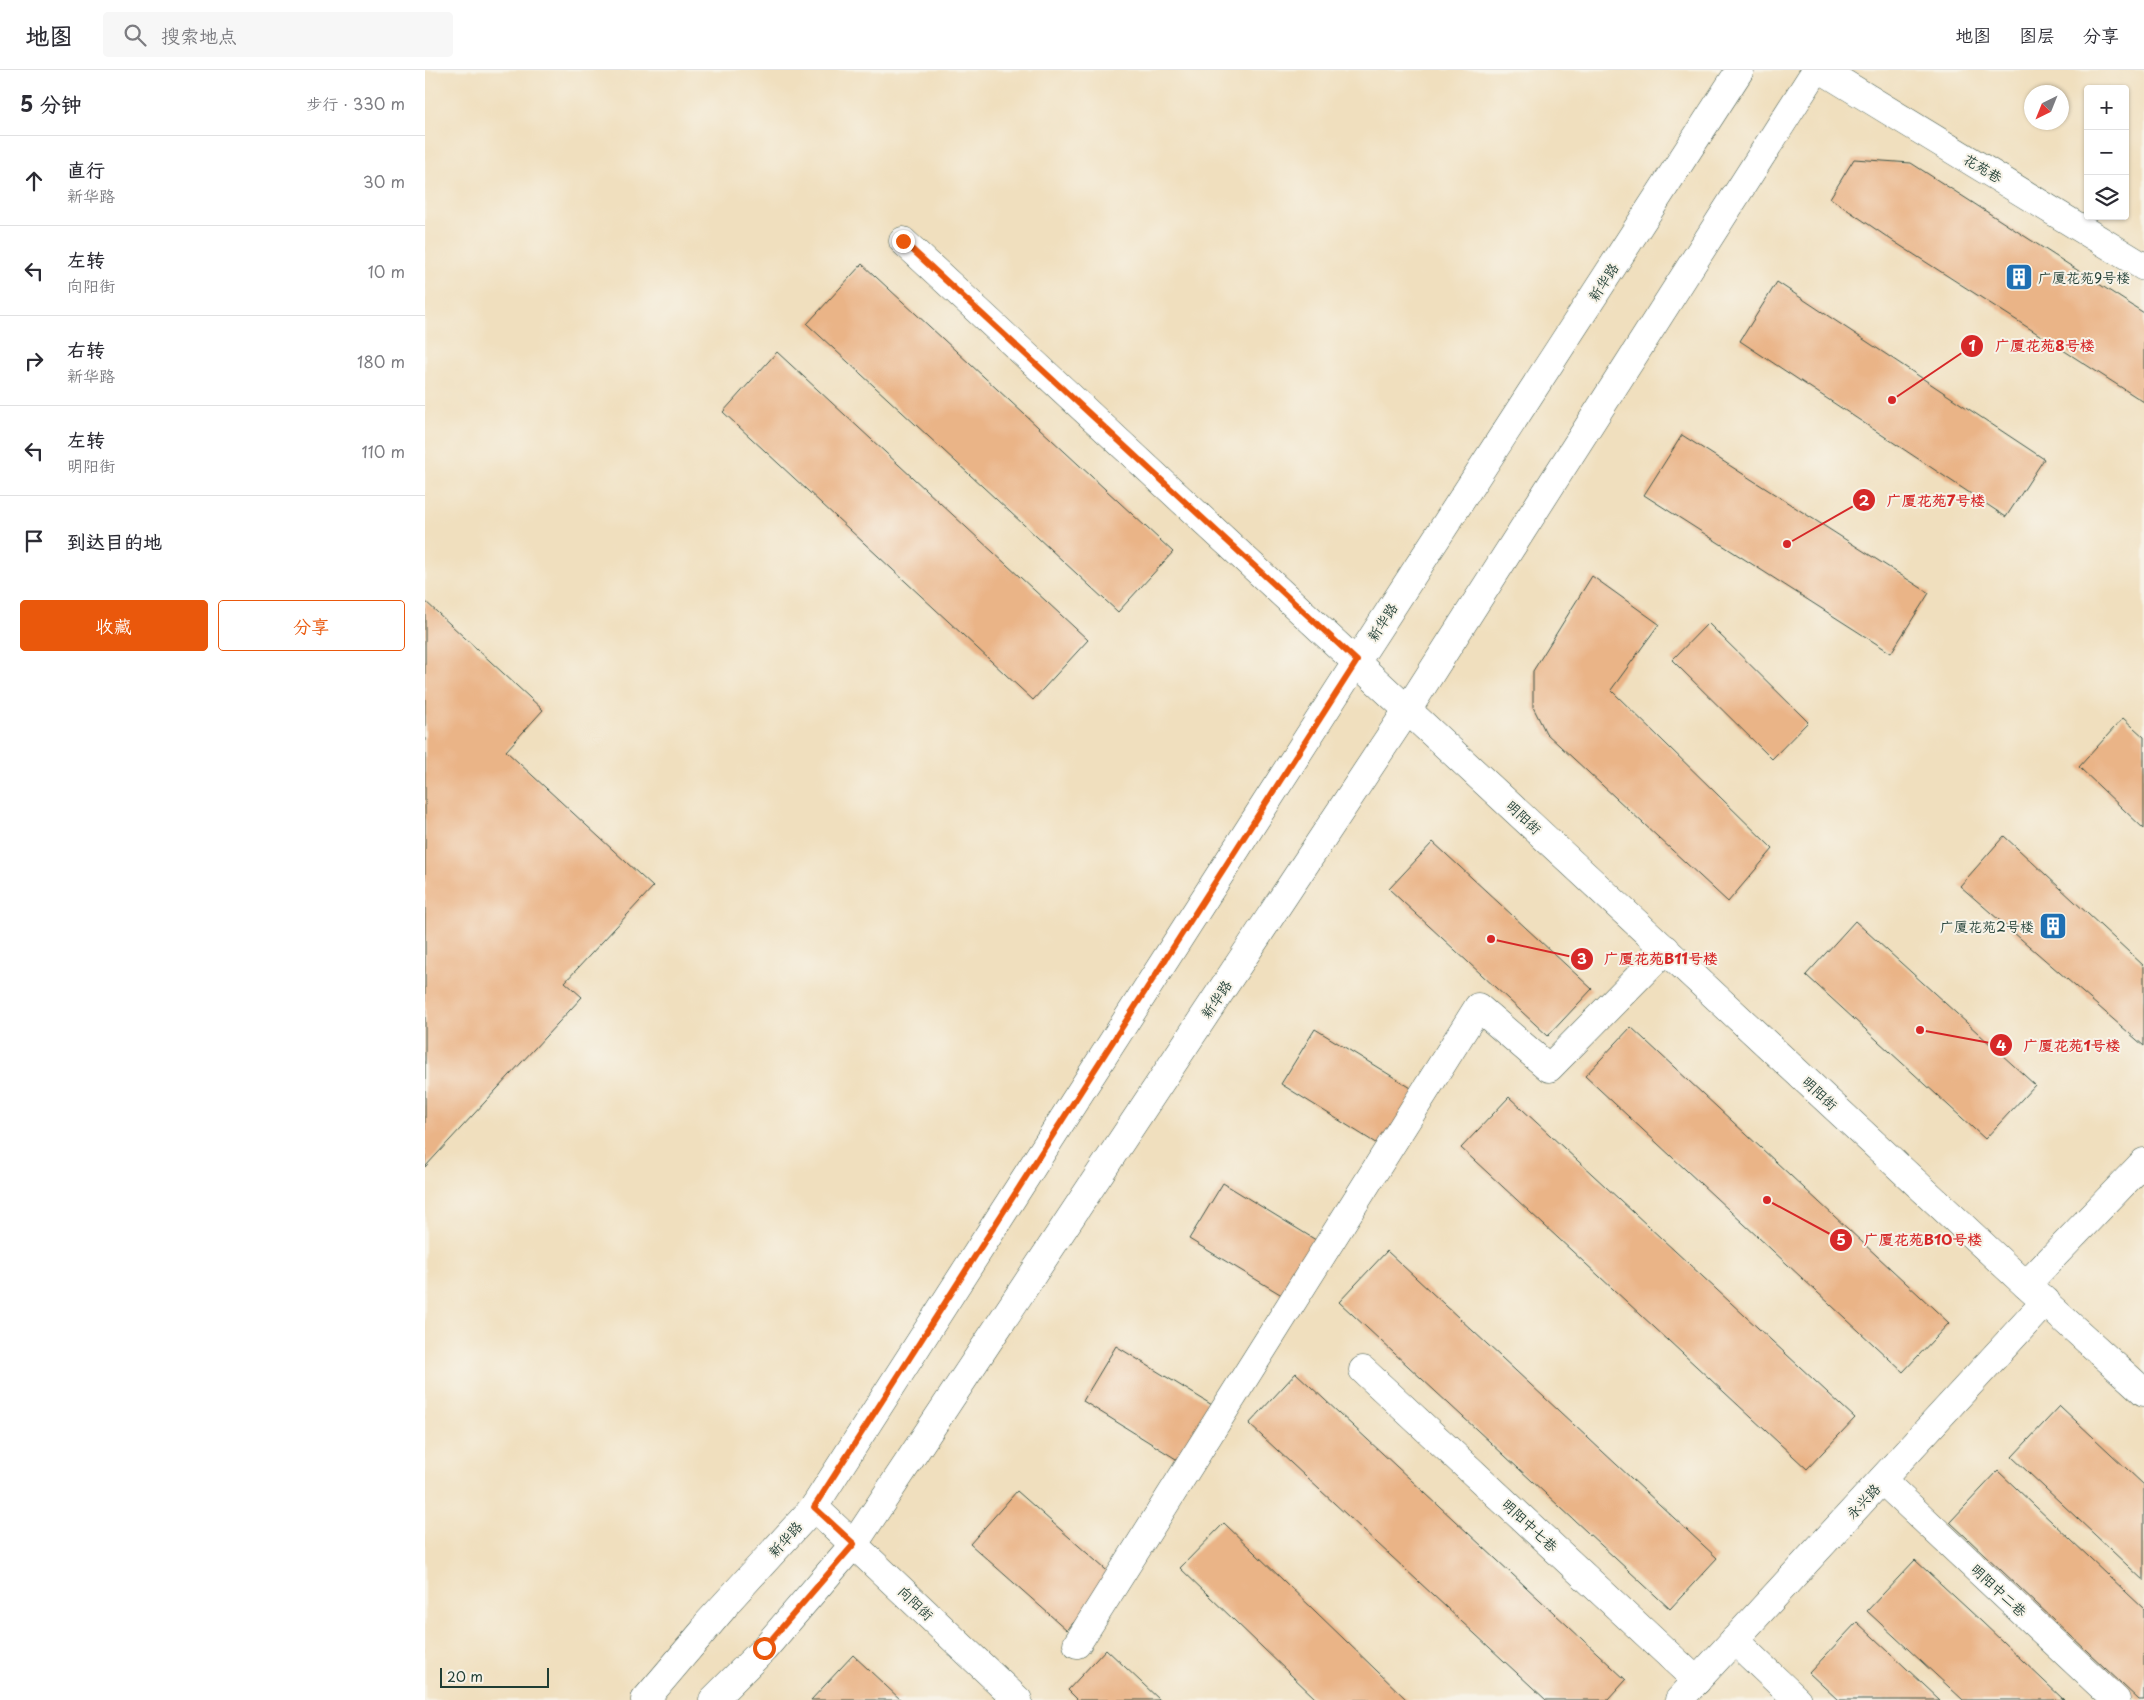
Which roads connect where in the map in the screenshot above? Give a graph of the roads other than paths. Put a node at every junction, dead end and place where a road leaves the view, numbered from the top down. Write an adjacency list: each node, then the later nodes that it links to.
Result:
1 (1740, 70): 6 (street, 新华路)
2 (1816, 70): 7 (street, 新华路)
3 (1822, 70): 5 (street, 花苑巷)
4 (903, 241): 6 (street, 明阳街)
5 (2144, 267)
6 (1357, 661): 7 (street, 明阳街); 14 (street, 新华路)
7 (1408, 709): 8 (street, 明阳街); 15 (street, 新华路)
8 (1666, 949): 10 (street, 明阳街); 18 (street)
9 (2144, 1162): 10 (street, 永兴路)
10 (2036, 1293): 12 (street, 明阳街); 13 (street, 永兴路)
11 (1363, 1370): 19 (street, 明阳中七巷)
12 (2144, 1392)
13 (1882, 1480): 17 (street, 永兴路); 25 (street, 明阳中二巷)
14 (814, 1507): 15 (street, 向阳街); 16 (street, 新华路)
15 (854, 1544): 22 (street, 新华路); 23 (street, 向阳街)
16 (723, 1607): 20 (street, 新华路); 21 (street)
17 (1734, 1640): 19 (street, 永兴路); 24 (street)
18 (1077, 1644)
19 (1688, 1690)
20 (631, 1700)
21 (645, 1700)
22 (713, 1700)
23 (1018, 1700)
24 (1797, 1700)
25 (2116, 1700)

